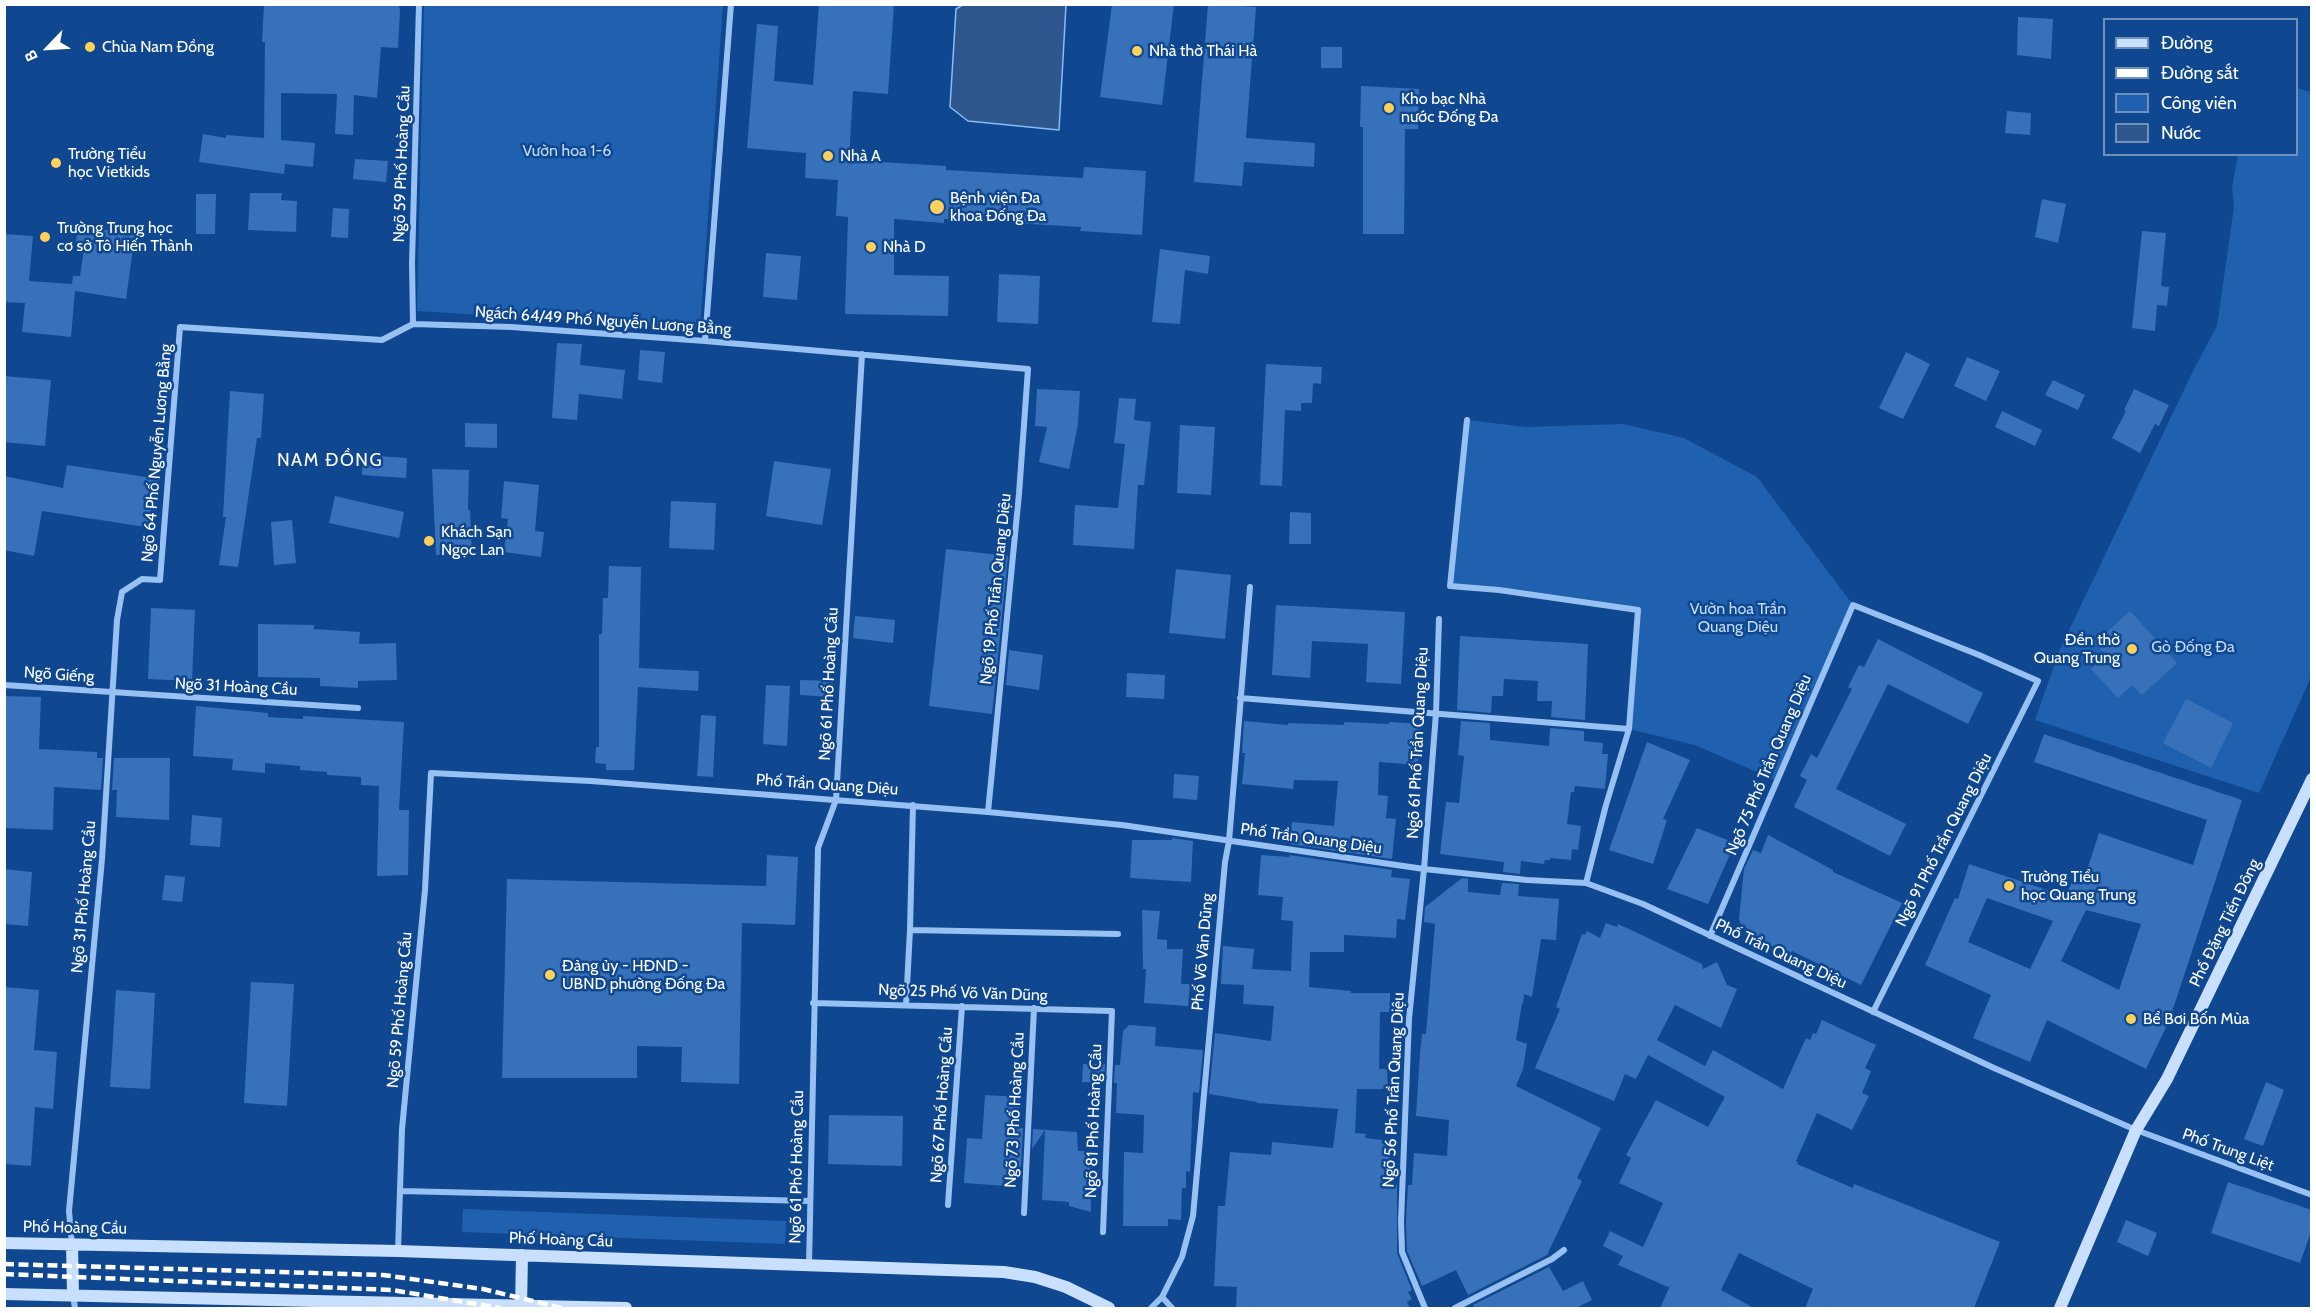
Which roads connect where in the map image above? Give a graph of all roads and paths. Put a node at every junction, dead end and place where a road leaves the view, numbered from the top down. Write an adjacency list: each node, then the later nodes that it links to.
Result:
1 (419, 4): 3 (street, Ngõ 59 Phố Hoàng Cầu)
2 (731, 4): 5 (street)
3 (413, 324): 4 (street, Ngách 64/49 Phố Nguyễn Lương Bằng); 5 (street, Ngách 64/49 Phố Nguyễn Lương Bằng)
4 (180, 327): 9 (street, Ngõ 64 Phố Nguyễn Lương Bằng)
5 (705, 341): 6 (street, Ngách 64/49 Phố Nguyễn Lương Bằng)
6 (862, 354): 7 (street, Ngách 64/49 Phố Nguyễn Lương Bằng); 21 (street, Ngõ 61 Phố Hoàng Cầu)
7 (1028, 369): 23 (street, Ngõ 19 Phố Trần Quang Diệu)
8 (1467, 420): 18 (street)
9 (160, 580): 14 (street, Ngõ 31 Phố Hoàng Cầu)
10 (1250, 587): 15 (street, Phố Võ Văn Dũng)
11 (1853, 604): 29 (street, Ngõ 75 Phố Trần Quang Diệu); 35 (street, Ngõ 91 Phố Trần Quang Diệu)
12 (1439, 619): 17 (street, Ngõ 61 Phố Trần Quang Diệu)
13 (4, 685): 14 (street, Ngõ Giếng)
14 (113, 692): 16 (street, Ngõ 31 Hoàng Cầu); 44 (street, Ngõ 31 Phố Hoàng Cầu)
15 (1240, 698): 17 (street); 24 (street, Phố Võ Văn Dũng)
16 (358, 708)
17 (1436, 713): 18 (street); 25 (street, Ngõ 61 Phố Trần Quang Diệu)
18 (1629, 729): 26 (street)
19 (431, 773): 21 (street, Phố Trần Quang Diệu); 37 (street, Ngõ 59 Phố Hoàng Cầu)
20 (2312, 779): 36 (main road, Phố Đặng Tiến Đông)
21 (836, 800): 22 (street, Phố Trần Quang Diệu); 30 (street, Ngõ 61 Phố Hoàng Cầu)
22 (912, 805): 23 (street, Phố Trần Quang Diệu); 27 (street)
23 (988, 812): 24 (street, Phố Trần Quang Diệu)
24 (1229, 841): 25 (street, Phố Trần Quang Diệu); 51 (street, Phố Võ Văn Dũng)
25 (1424, 869): 26 (street, Phố Trần Quang Diệu); 60 (street, Ngõ 56 Phố Trần Quang Diệu)
26 (1586, 883): 29 (street, Phố Trần Quang Diệu)
27 (910, 930): 28 (street); 31 (street)
28 (1118, 934)
29 (1710, 936): 35 (street, Phố Trần Quang Diệu)
30 (813, 1003): 31 (street, Ngõ 25 Phố Võ Văn Dũng); 39 (street, Ngõ 61 Phố Hoàng Cầu)
31 (906, 1005): 32 (street, Ngõ 25 Phố Võ Văn Dũng)
32 (962, 1006): 33 (street, Ngõ 25 Phố Võ Văn Dũng); 40 (street, Ngõ 67 Phố Hoàng Cầu)
33 (1034, 1008): 34 (street, Ngõ 25 Phố Võ Văn Dũng); 41 (street, Ngõ 73 Phố Hoàng Cầu)
34 (1112, 1011): 42 (street, Ngõ 81 Phố Hoàng Cầu)
35 (1873, 1012): 36 (street, Phố Trần Quang Diệu)
36 (2136, 1130): 38 (street, Phố Trung Liệt); 62 (main road, Phố Đặng Tiến Đông)
37 (400, 1191): 39 (street); 46 (street, Ngõ 59 Phố Hoàng Cầu)
38 (2312, 1195)
39 (810, 1201): 48 (street, Ngõ 61 Phố Hoàng Cầu)
40 (948, 1205)
41 (1024, 1213)
42 (1103, 1233)
43 (4, 1243): 44 (main road, Phố Hoàng Cầu)
44 (72, 1245): 46 (main road, Phố Hoàng Cầu); 50 (main road)
45 (1564, 1250): 61 (street)
46 (398, 1251): 47 (main road, Phố Hoàng Cầu)
47 (522, 1255): 48 (main road, Phố Hoàng Cầu); 54 (main road)
48 (809, 1266): 57 (main road, Phố Hoàng Cầu)
49 (4, 1294): 50 (main road)
50 (73, 1295): 52 (main road); 55 (street)
51 (1162, 1297): 58 (street, Phố Võ Văn Dũng); 59 (street)
52 (229, 1304): 53 (main road)
53 (387, 1306): 54 (main road)
54 (521, 1307): 56 (main road)
55 (75, 1308)
56 (626, 1308)
57 (1109, 1308)
58 (1151, 1308)
59 (1172, 1308)
60 (1425, 1308)
61 (1455, 1308)
62 (2060, 1308)

